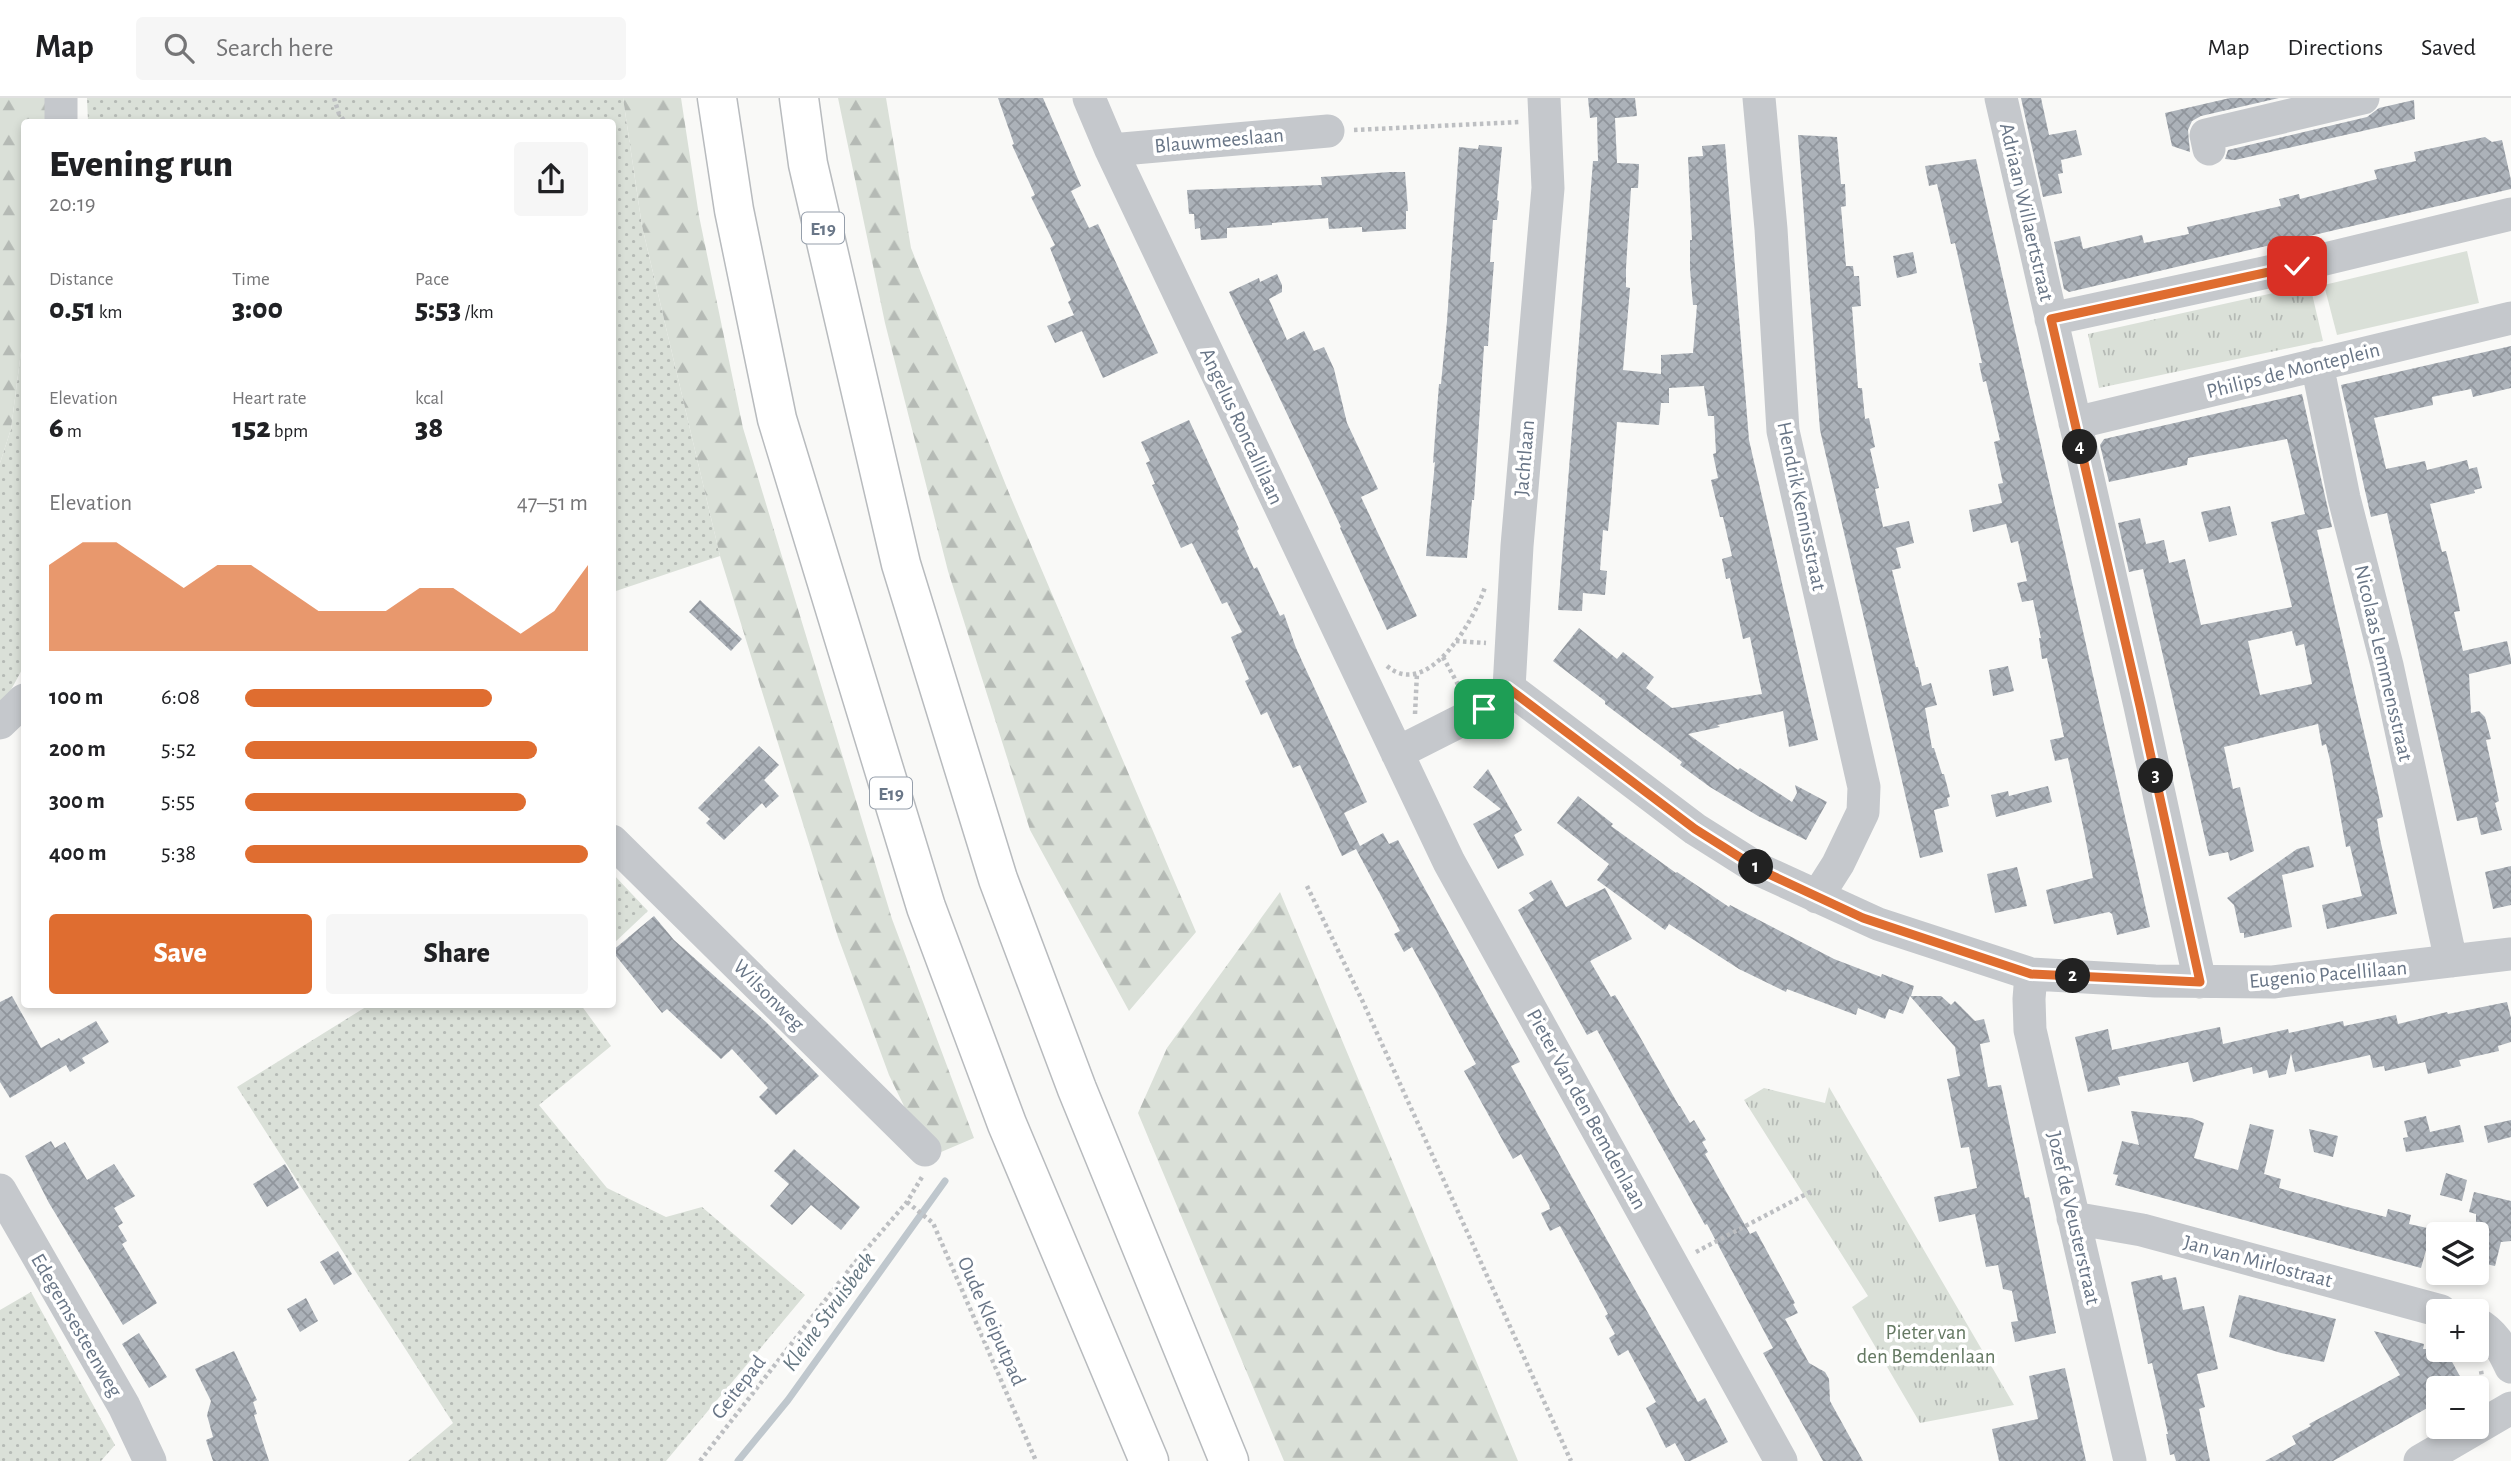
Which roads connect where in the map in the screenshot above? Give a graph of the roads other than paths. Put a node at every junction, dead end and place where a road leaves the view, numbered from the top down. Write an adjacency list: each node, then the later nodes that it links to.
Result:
1 (61, 98): 10 (street)
2 (717, 98): 37 (highway, E19)
3 (799, 98): 38 (highway, E19)
4 (1089, 98): 13 (street, Angelus Roncallilaan)
5 (1759, 98): 24 (street, Hendrik Kennisstraat)
6 (2001, 98): 16 (street, Adriaan Willaertstraat)
7 (2363, 98): 8 (street)
8 (2277, 108): 12 (street)
9 (1545, 109): 19 (street, Jachtlaan)
10 (61, 119)
11 (1328, 131): 13 (street, Blauwmeeslaan)
12 (2210, 149)
13 (1111, 150): 22 (street, Angelus Roncallilaan)
14 (2511, 214): 16 (street)
15 (2511, 318): 17 (street, Philips de Monteplein)
16 (2051, 319): 18 (street, Adriaan Willaertstraat)
17 (2318, 364): 18 (street, Philips de Monteplein); 26 (street, Nicolaas Lemmensstraat)
18 (2075, 424): 28 (street, Adriaan Willaertstraat)
19 (1508, 688): 22 (street); 24 (street, Eugenio Pacellilaan)
20 (21, 703): 21 (street)
21 (0, 723)
22 (1405, 749): 39 (street, Pieter Van den Bemdenlaan)
23 (616, 845): 29 (street, Wilsonweg)
24 (1817, 897): 27 (street, Eugenio Pacellilaan)
25 (2511, 954): 26 (street, Eugenio Pacellilaan)
26 (2451, 961): 28 (street, Eugenio Pacellilaan)
27 (2031, 974): 28 (street, Eugenio Pacellilaan); 31 (street, Jozef de Veusterstraat)
28 (2200, 982)
29 (925, 1150)
30 (0, 1190): 36 (street, Edegemsesteenweg)
31 (2073, 1218): 32 (street, Jan van Mirlostraat); 40 (street, Jozef de Veusterstraat)
32 (2426, 1307)
33 (2489, 1331): 34 (street)
34 (2496, 1368)
35 (2504, 1412): 41 (street)
36 (150, 1461)
37 (1149, 1461)
38 (1229, 1461)
39 (1782, 1461)
40 (2130, 1461)
41 (2420, 1461)

